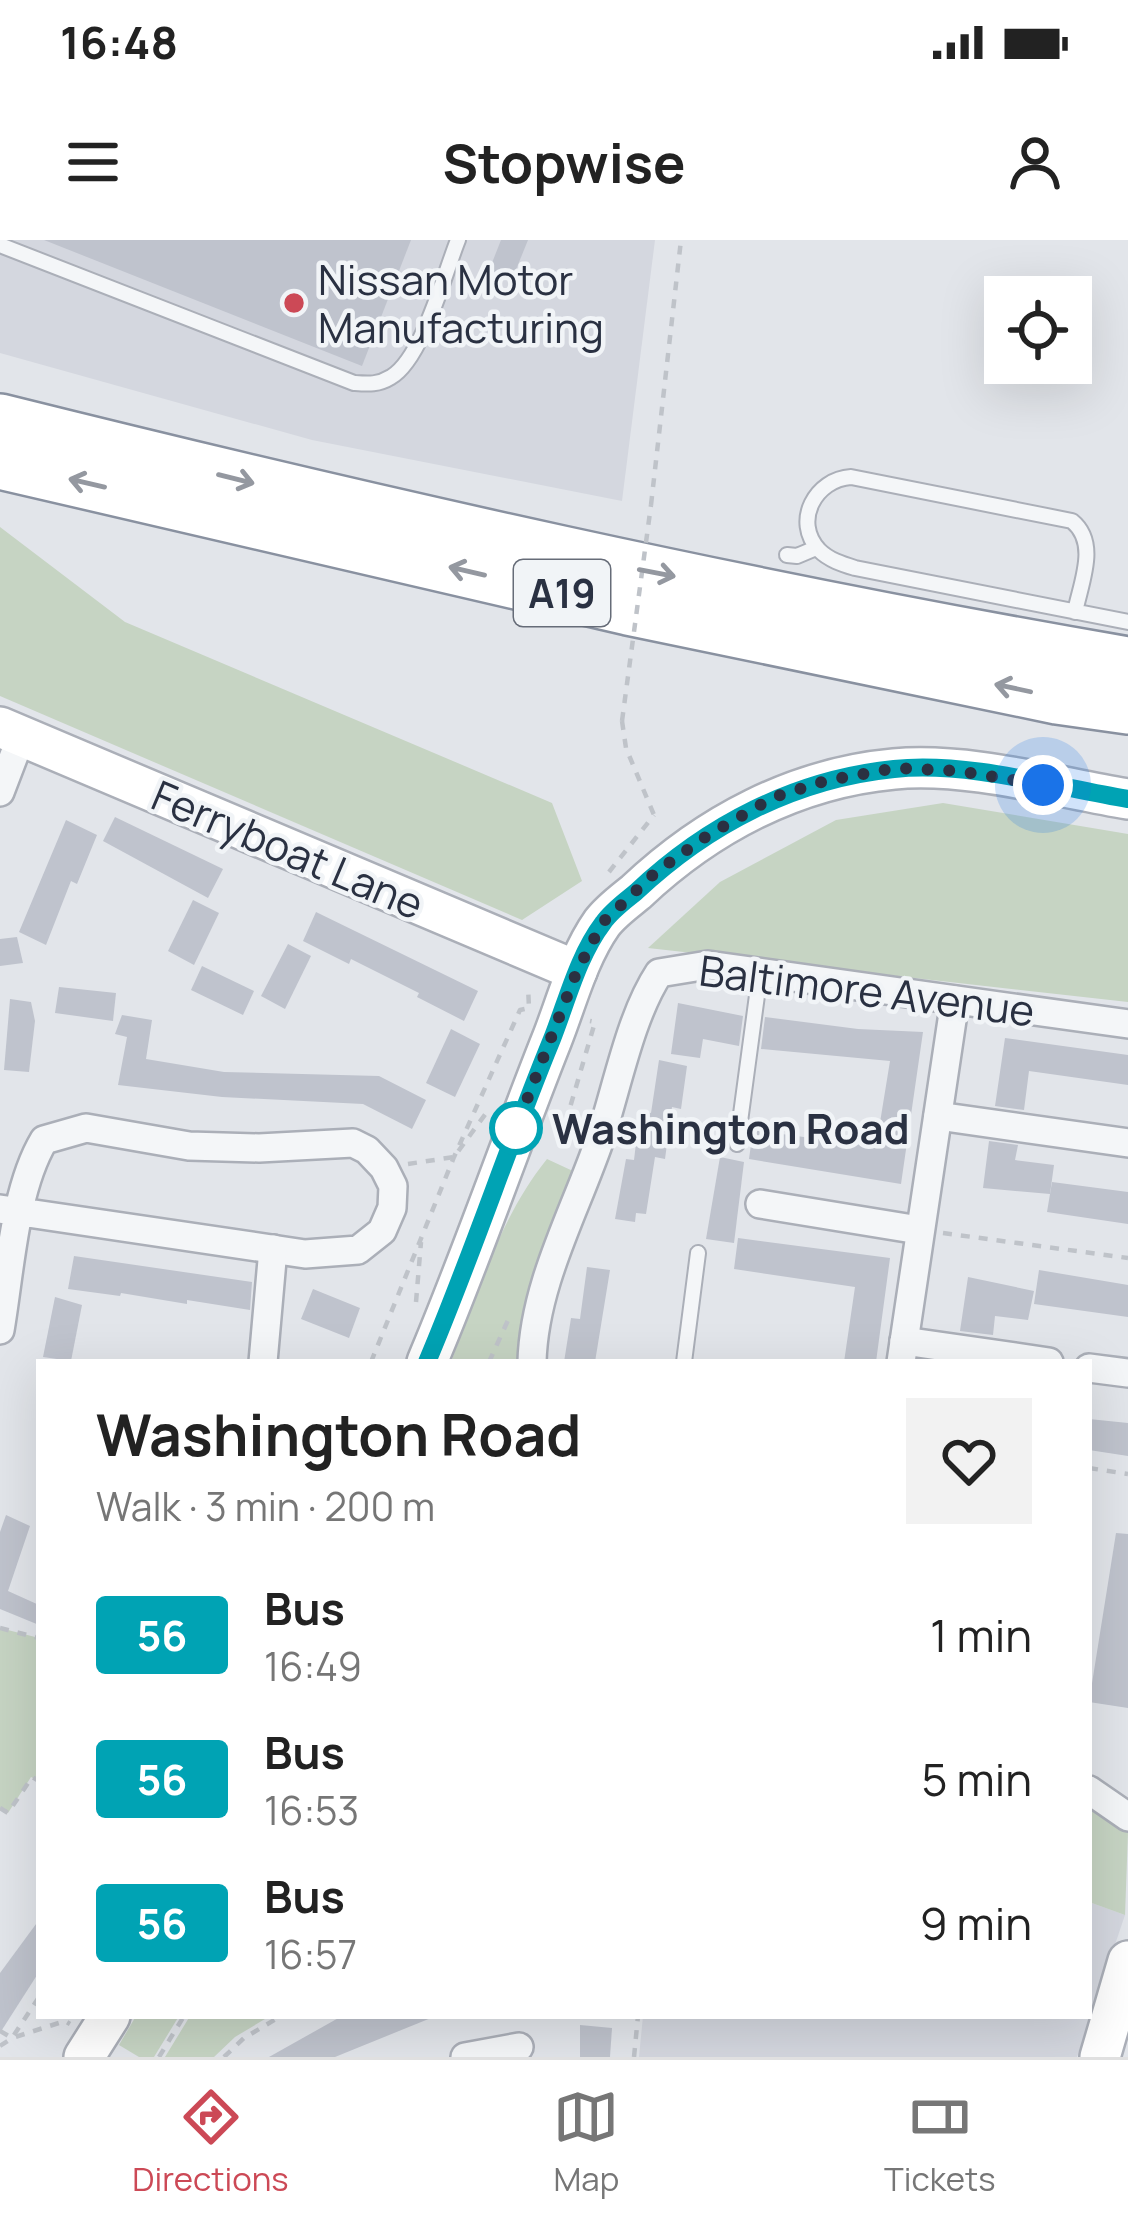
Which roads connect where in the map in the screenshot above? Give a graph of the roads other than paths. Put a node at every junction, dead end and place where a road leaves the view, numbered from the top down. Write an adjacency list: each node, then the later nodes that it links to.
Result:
1 (458, 240): 2 (lane)
2 (0, 245)
3 (0, 420): 9 (highway, A19, one-way to 9)
4 (0, 463): 10 (highway, A19, one-way to 4)
5 (816, 548): 6 (lane); 7 (lane); 7 (lane)
6 (787, 555)
7 (1075, 612): 8 (lane)
8 (1128, 622)
9 (1128, 663)
10 (1128, 708)
11 (11, 732): 12 (street); 14 (street, Ferryboat Lane)
12 (0, 792)
13 (1128, 799): 14 (street)
14 (577, 971): 29 (street)
15 (760, 973): 16 (street, Baltimore Avenue); 20 (lane); 30 (street, Baltimore Avenue)
16 (955, 1000): 17 (street, Baltimore Avenue); 18 (street)
17 (1128, 1024)
18 (938, 1116): 19 (street); 23 (street)
19 (1128, 1143)
20 (737, 1144)
21 (760, 1204): 23 (street)
22 (11, 1210): 24 (street); 24 (street); 26 (street)
23 (919, 1230): 27 (street)
24 (273, 1249): 28 (street)
25 (698, 1252): 31 (lane)
26 (0, 1330)
27 (902, 1352): 32 (street)
28 (262, 1359)
29 (428, 1359)
30 (532, 1359)
31 (684, 1359)
32 (1005, 1359)
33 (1092, 1368): 34 (street)
34 (1128, 1373)
35 (1092, 1792): 36 (street)
36 (1128, 1817)
37 (1128, 1961): 38 (street)
38 (1112, 2046)
39 (520, 2047): 40 (street)
40 (465, 2057)

